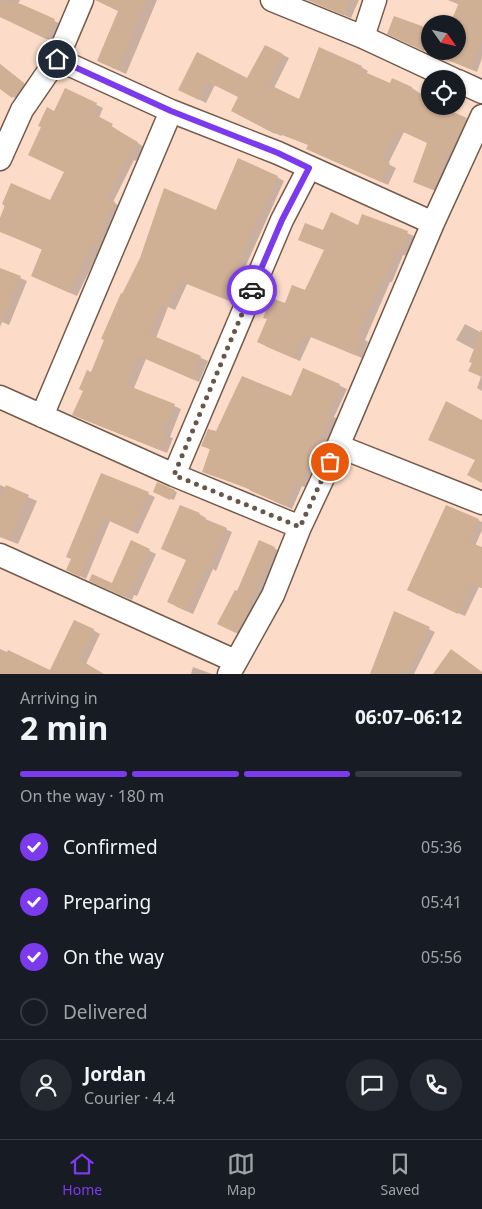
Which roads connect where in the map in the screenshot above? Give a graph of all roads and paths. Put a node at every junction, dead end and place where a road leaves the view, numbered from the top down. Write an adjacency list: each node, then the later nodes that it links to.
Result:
1 (82, 0): 5 (street)
2 (272, 0): 4 (street)
3 (375, 0): 4 (street)
4 (363, 37): 6 (street)
5 (57, 59): 9 (street); 11 (street)
6 (434, 70)
7 (466, 85): 8 (street)
8 (482, 92)
9 (171, 111): 12 (street); 15 (street)
10 (482, 116): 13 (street)
11 (0, 159)
12 (309, 168): 13 (street); 17 (street)
13 (433, 223): 16 (street)
14 (0, 397): 15 (street)
15 (42, 416): 17 (street)
16 (338, 446): 18 (street); 19 (street)
17 (174, 475): 19 (street)
18 (482, 503)
19 (300, 527): 21 (street)
20 (0, 555): 21 (street)
21 (232, 667)

